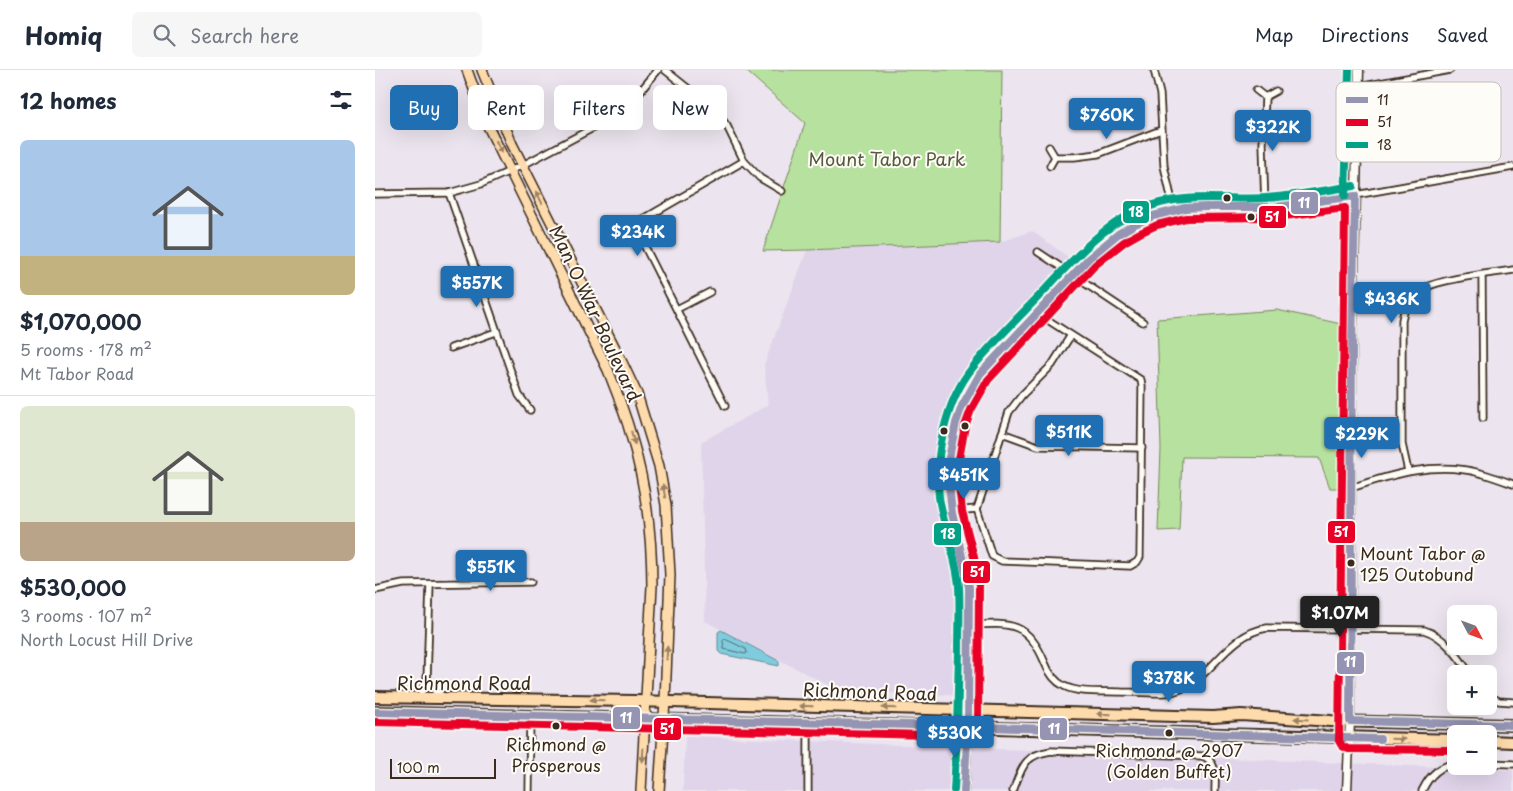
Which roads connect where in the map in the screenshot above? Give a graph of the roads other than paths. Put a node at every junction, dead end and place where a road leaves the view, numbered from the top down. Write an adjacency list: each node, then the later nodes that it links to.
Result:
1 (467, 70): 20 (main road, Man O War Boulevard, one-way to 20)
2 (482, 70): 17 (main road, Man O War Boulevard)
3 (658, 70): 17 (street)
4 (665, 70): 15 (street)
5 (1154, 70): 12 (street)
6 (1450, 70): 7 (street)
7 (1425, 72): 8 (street)
8 (1381, 82)
9 (1256, 90): 11 (street)
10 (1276, 91): 11 (street)
11 (1265, 97): 25 (street)
12 (1161, 130): 14 (street); 26 (street)
13 (1049, 147): 14 (street)
14 (1055, 157): 18 (street)
15 (744, 161): 21 (street); 32 (street)
16 (1356, 162): 24 (street)
17 (523, 165): 20 (street); 60 (main road, Man O War Boulevard, one-way to 17)
18 (1050, 166)
19 (1513, 167): 24 (street)
20 (510, 171): 22 (street); 59 (main road, Man O War Boulevard, one-way to 59)
21 (782, 191)
22 (449, 193): 23 (street); 35 (street)
23 (375, 194)
24 (1355, 196): 25 (street); 45 (street)
25 (1265, 208): 26 (street)
26 (1174, 210): 29 (street)
27 (1038, 252): 29 (street)
28 (1513, 270): 30 (street)
29 (1072, 275): 33 (street); 34 (street)
30 (1482, 275): 40 (street); 43 (street)
31 (711, 292): 32 (street)
32 (677, 309): 38 (street)
33 (1037, 313): 36 (street); 47 (street)
34 (1143, 322)
35 (496, 332): 37 (street); 39 (street)
36 (1071, 335): 41 (street); 42 (street)
37 (451, 348)
38 (725, 406)
39 (530, 410)
40 (1483, 418)
41 (1002, 433): 42 (street); 46 (street)
42 (1141, 448): 46 (street)
43 (1408, 471): 44 (street); 45 (street)
44 (1513, 484)
45 (1351, 488): 52 (street)
46 (977, 509): 47 (street)
47 (952, 511): 51 (street)
48 (531, 582): 49 (street)
49 (430, 584): 50 (street); 54 (street)
50 (375, 590)
51 (969, 625): 52 (street); 62 (street)
52 (1350, 628): 53 (street); 67 (street)
53 (1465, 665)
54 (427, 680): 56 (street); 57 (street)
55 (375, 697): 56 (highway, Richmond Road)
56 (414, 697): 57 (highway, Richmond Road)
57 (447, 697): 59 (highway, Richmond Road, one-way to 57)
58 (1497, 700): 61 (street)
59 (646, 701): 60 (highway, Richmond Road); 65 (main road, Man O War Boulevard)
60 (665, 701): 62 (highway, Richmond Road, one-way to 60); 66 (main road, Man O War Boulevard)
61 (1513, 702)
62 (967, 710): 67 (highway, Richmond Road, one-way to 62); 70 (street)
63 (375, 712): 64 (highway, Richmond Road)
64 (530, 717): 65 (highway, Richmond Road); 78 (street)
65 (645, 720): 66 (highway, Richmond Road); 79 (main road, Man O War Boulevard, one-way to 79)
66 (663, 720): 68 (highway, Richmond Road); 80 (main road, Man O War Boulevard)
67 (1350, 721): 69 (highway, Richmond Road); 71 (street)
68 (807, 724): 70 (highway, Richmond Road); 81 (street)
69 (1513, 725)
70 (967, 727): 71 (highway, Richmond Road); 82 (street)
71 (1349, 739): 72 (highway, Richmond Road, one-way to 72); 85 (street)
72 (1447, 740)
73 (1497, 742): 74 (highway)
74 (1513, 742)
75 (1497, 764): 76 (street)
76 (1513, 764)
77 (1447, 766): 86 (street)
78 (529, 791)
79 (641, 791)
80 (659, 791)
81 (808, 791)
82 (965, 791)
83 (1013, 791): 84 (street)
84 (1215, 791)
85 (1347, 791)
86 (1422, 791)

